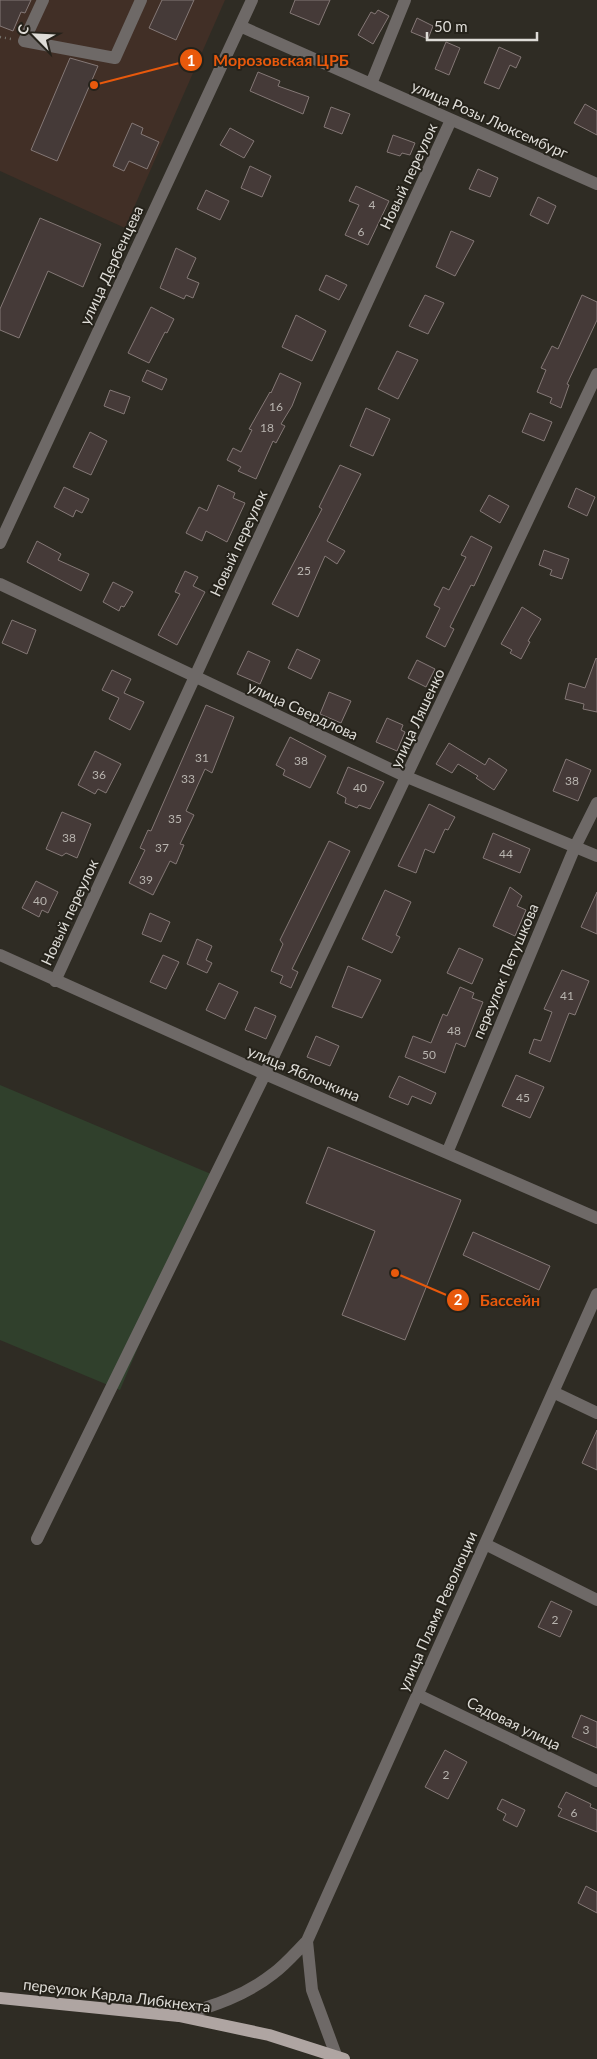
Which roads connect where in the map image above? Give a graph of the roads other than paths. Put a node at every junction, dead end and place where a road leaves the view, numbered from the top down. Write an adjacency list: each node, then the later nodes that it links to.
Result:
1 (42, 0): 2 (street)
2 (141, 0)
3 (252, 0): 5 (street, улица Дербенцева)
4 (405, 0): 6 (street)
5 (240, 26): 6 (street, улица Розы Люксембург); 10 (street, улица Дербенцева)
6 (371, 84): 7 (street, улица Розы Люксембург)
7 (452, 120): 8 (street, улица Розы Люксембург); 12 (street, Новый переулок)
8 (597, 184)
9 (597, 374): 13 (street, улица Ляшенко)
10 (0, 544)
11 (0, 584): 12 (street, улица Свердлова)
12 (194, 677): 13 (street, улица Свердлова); 18 (street, Новый переулок)
13 (407, 777): 15 (street, улица Свердлова); 19 (street, улица Ляшенко)
14 (597, 803): 15 (street, переулок Петушкова)
15 (575, 848): 16 (street, улица Свердлова); 20 (street, переулок Петушкова)
16 (597, 856)
17 (0, 955): 18 (street, улица Яблочкина)
18 (55, 981): 19 (street, улица Яблочкина)
19 (265, 1074): 20 (street, улица Яблочкина); 25 (street, улица Ляшенко)
20 (446, 1153): 21 (street, улица Яблочкина)
21 (597, 1218)
22 (597, 1294): 23 (street, улица Пламя Революции)
23 (553, 1392): 24 (street); 26 (street, улица Пламя Революции)
24 (597, 1413)
25 (37, 1539)
26 (485, 1544): 27 (street); 28 (street, улица Пламя Революции)
27 (597, 1600)
28 (418, 1695): 29 (street, Садовая улица); 30 (street, улица Пламя Революции)
29 (597, 1780)
30 (307, 1941): 32 (street); 33 (street)
31 (0, 1998): 32 (main road, переулок Карла Либкнехта)
32 (179, 2016): 33 (main road, переулок Карла Либкнехта)
33 (340, 2057)

